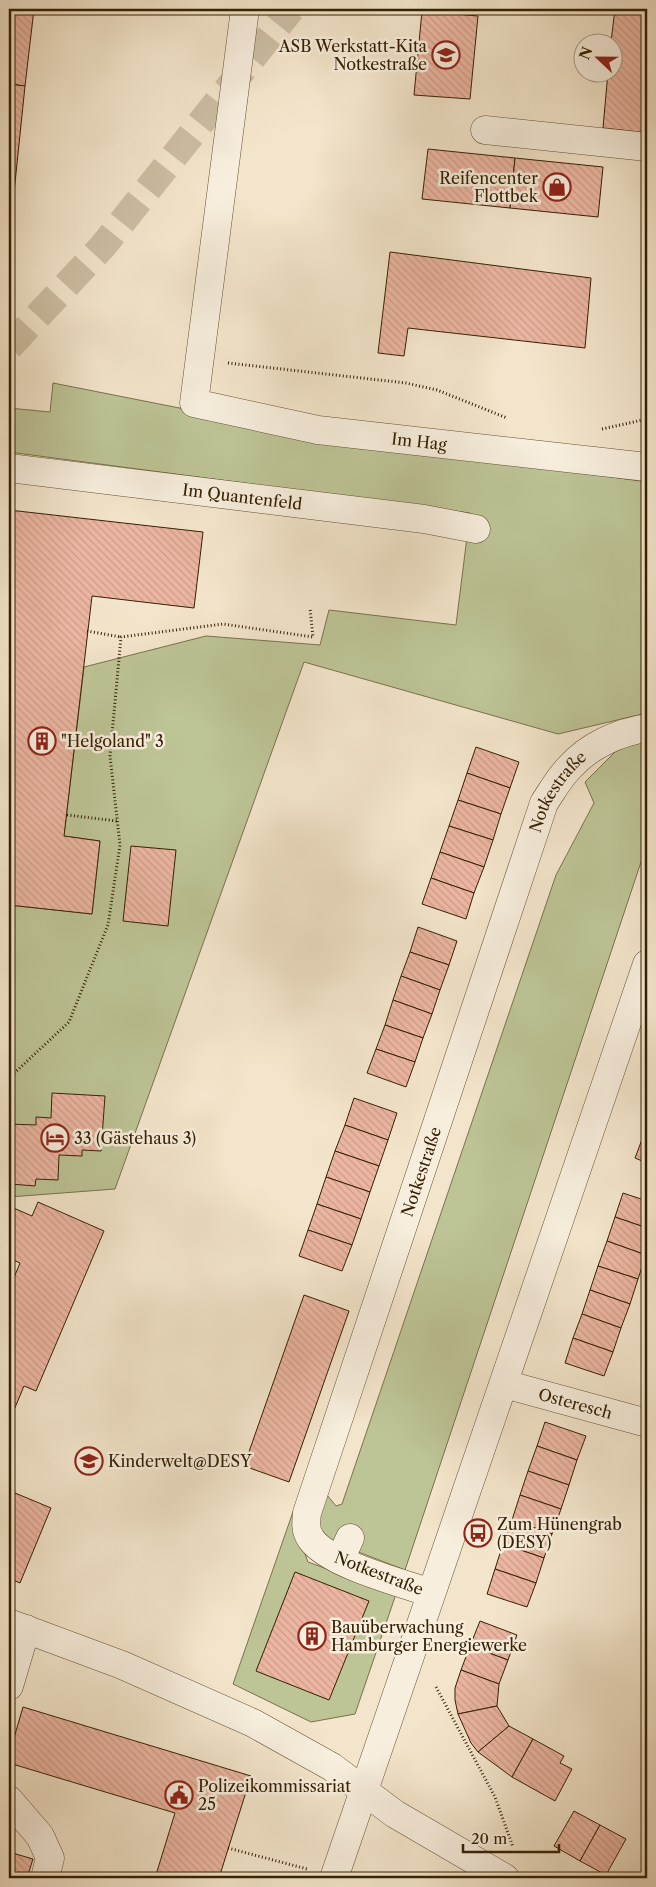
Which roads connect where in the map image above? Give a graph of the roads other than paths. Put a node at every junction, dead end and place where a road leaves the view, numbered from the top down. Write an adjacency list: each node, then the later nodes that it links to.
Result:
1 (245, 9): 4 (street, Im Hag)
2 (485, 130): 3 (street)
3 (647, 147)
4 (647, 467)
5 (9, 468): 6 (street, Im Quantenfeld)
6 (476, 529)
7 (647, 728): 11 (street, Notkestraße)
8 (646, 971): 9 (street, Notkestraße)
9 (504, 1384): 10 (street, Osteresch); 11 (street, Notkestraße)
10 (647, 1423)
11 (431, 1593): 14 (street, Notkestraße)
12 (17, 1626): 13 (street); 14 (street)
13 (9, 1686)
14 (363, 1790): 16 (street, Notkestraße); 18 (street)
15 (9, 1800): 17 (street)
16 (334, 1877)
17 (45, 1878)
18 (505, 1878)

